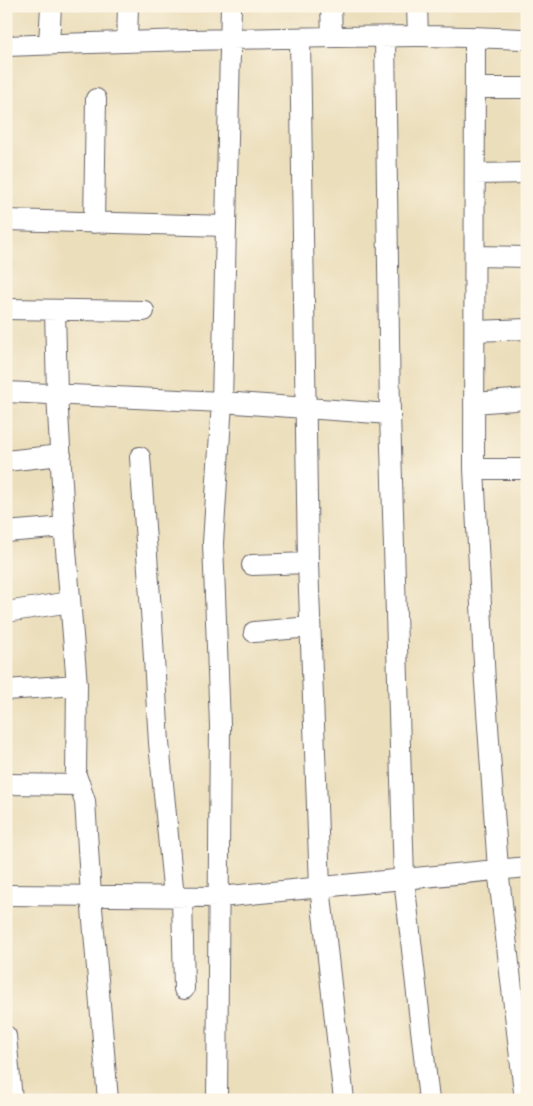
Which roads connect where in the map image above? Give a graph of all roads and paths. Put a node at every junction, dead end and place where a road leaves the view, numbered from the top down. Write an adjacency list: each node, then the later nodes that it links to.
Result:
1 (51, 6): 14 (street)
2 (128, 6): 13 (street)
3 (231, 6): 11 (street)
4 (331, 6): 7 (street)
5 (417, 6): 6 (street)
6 (418, 36): 8 (street); 10 (street)
7 (332, 37): 8 (street); 9 (street)
8 (386, 37): 37 (street)
9 (300, 38): 11 (street); 36 (street)
10 (475, 38): 12 (street); 16 (street)
11 (231, 39): 13 (street); 23 (street)
12 (527, 39)
13 (127, 41): 14 (street)
14 (49, 44): 15 (street)
15 (6, 46)
16 (475, 88): 17 (street); 20 (street)
17 (527, 88)
18 (96, 98): 22 (street)
19 (527, 173): 20 (street)
20 (475, 174): 24 (street)
21 (6, 220): 22 (street)
22 (94, 223): 23 (street)
23 (226, 226): 34 (street)
24 (475, 256): 25 (street); 30 (street)
25 (527, 257)
26 (6, 309): 27 (street)
27 (55, 310): 28 (street); 32 (street)
28 (144, 311)
29 (527, 329): 30 (street)
30 (475, 330): 35 (street)
31 (6, 392): 32 (street)
32 (57, 394): 34 (street); 38 (street)
33 (527, 399): 35 (street)
34 (222, 402): 36 (street); 62 (street)
35 (474, 402): 41 (street)
36 (306, 408): 37 (street); 45 (street)
37 (390, 414): 57 (street)
38 (61, 455): 40 (street); 43 (street)
39 (140, 457): 61 (street)
40 (6, 461)
41 (474, 469): 42 (street); 56 (street)
42 (527, 469)
43 (65, 527): 44 (street); 47 (street)
44 (6, 532)
45 (308, 563): 46 (street); 49 (street)
46 (252, 565)
47 (70, 602): 48 (street); 51 (street)
48 (6, 612)
49 (310, 627): 50 (street); 58 (street)
50 (254, 632)
51 (77, 685): 52 (street); 54 (street)
52 (6, 690)
53 (6, 784): 54 (street)
54 (80, 784): 60 (street)
55 (527, 867): 56 (street)
56 (498, 870): 57 (street); 70 (street)
57 (404, 879): 58 (street); 69 (street)
58 (320, 887): 62 (street); 68 (street)
59 (6, 895): 60 (street)
60 (91, 896): 61 (street); 66 (street)
61 (178, 897): 62 (street); 63 (street)
62 (220, 897): 67 (street)
63 (184, 988)
64 (6, 1036): 65 (street)
65 (12, 1100)
66 (108, 1100)
67 (217, 1100)
68 (344, 1100)
69 (429, 1100)
70 (525, 1100)

